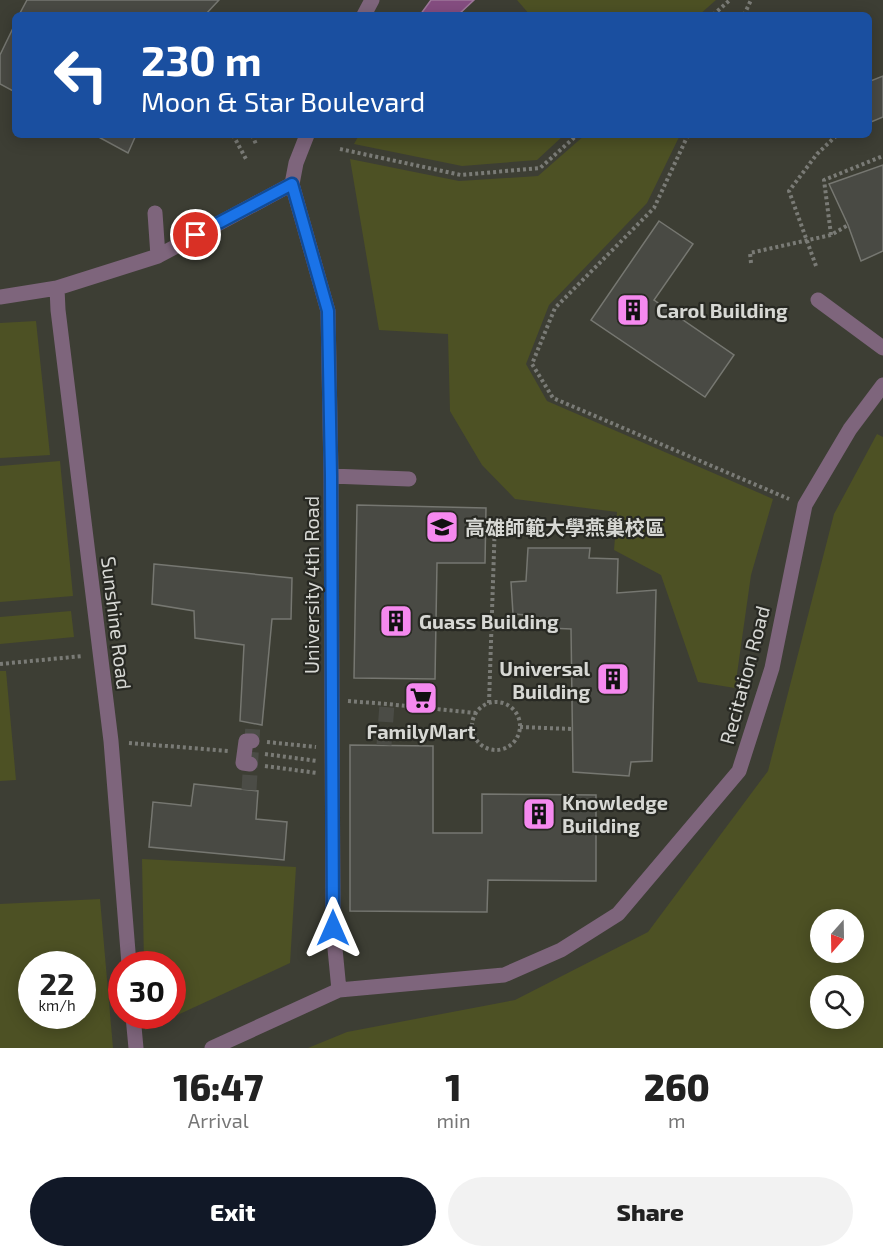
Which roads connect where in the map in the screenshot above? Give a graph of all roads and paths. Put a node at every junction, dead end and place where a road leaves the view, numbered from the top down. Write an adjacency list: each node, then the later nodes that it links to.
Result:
1 (730, 0): 2 (path)
2 (716, 12)
3 (235, 138): 12 (path)
4 (253, 138): 9 (path)
5 (306, 138): 13 (street)
6 (574, 138): 10 (path)
7 (687, 138): 28 (path)
8 (834, 138): 17 (path)
9 (256, 144)
10 (340, 148)
11 (883, 156): 16 (path)
12 (246, 159)
13 (292, 184): 18 (street); 26 (street, University 4th Road)
14 (155, 213): 18 (street)
15 (848, 225): 16 (path)
16 (831, 235): 17 (path)
17 (806, 240): 19 (path); 20 (path)
18 (158, 256): 21 (street)
19 (751, 263)
20 (816, 266)
21 (57, 288): 22 (street); 30 (street, Sunshine Road)
22 (0, 297)
23 (818, 300): 24 (street)
24 (875, 348)
25 (883, 385): 28 (street, Recitation Road)
26 (331, 476): 27 (street); 32 (street, University 4th Road)
27 (409, 479)
28 (806, 505): 41 (street, Recitation Road)
29 (495, 521): 33 (path)
30 (99, 655): 31 (path); 37 (street, Sunshine Road)
31 (0, 664)
32 (332, 700): 34 (path); 39 (street, University 4th Road)
33 (489, 703): 34 (path); 35 (path)
34 (476, 713): 35 (path)
35 (520, 728): 36 (path)
36 (572, 729)
37 (111, 741): 38 (path); 40 (street, Sunshine Road)
38 (252, 753): 39 (path); 39 (path); 39 (path)
39 (332, 762): 41 (street, University 4th Road)
40 (128, 951)
41 (339, 990): 44 (street, Recitation Road)
42 (134, 1029): 43 (street)
43 (136, 1048)
44 (212, 1048)

